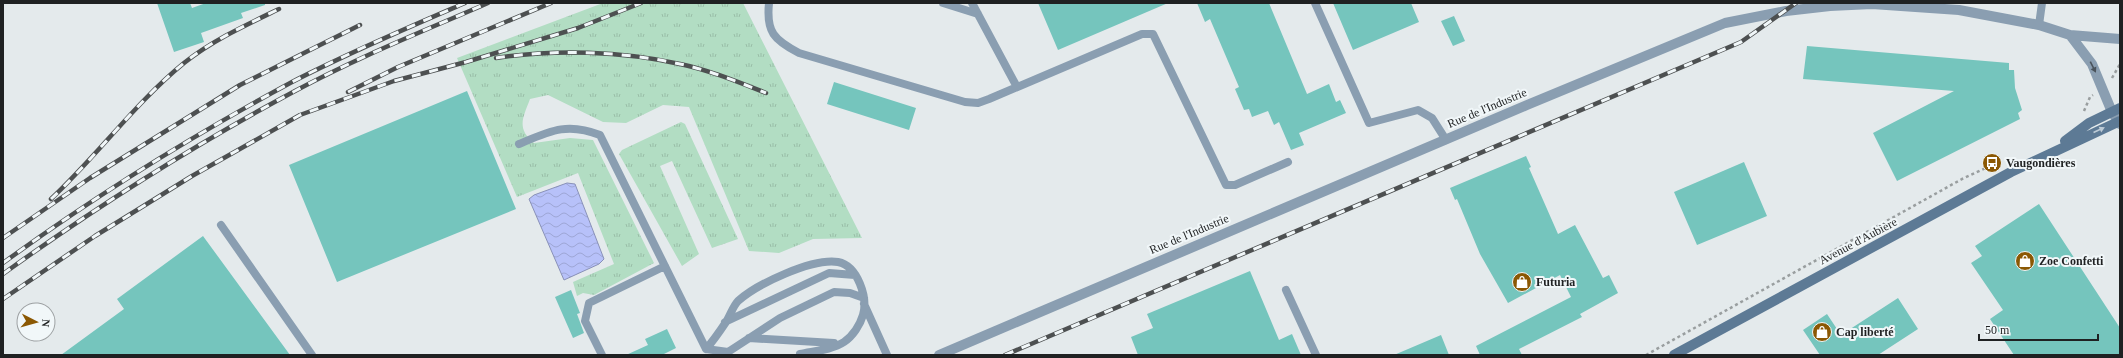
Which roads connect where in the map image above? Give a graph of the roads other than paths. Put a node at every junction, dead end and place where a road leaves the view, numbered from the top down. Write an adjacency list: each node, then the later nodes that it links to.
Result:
1 (769, 3): 10 (lane)
2 (943, 3): 6 (lane)
3 (972, 3): 6 (lane)
4 (1315, 3): 13 (lane)
5 (2042, 3): 7 (lane)
6 (978, 14): 10 (lane)
7 (2039, 25): 8 (street, Rue de l'Industrie); 13 (street, Rue de l'Industrie)
8 (2070, 35): 9 (street, Rue de l'Industrie); 11 (street, one-way to 11)
9 (2120, 39)
10 (1017, 87): 16 (lane)
11 (2116, 110): 12 (street); 15 (main road, Avenue d'Aubière)
12 (2119, 122): 15 (main road, Avenue d'Aubière, one-way to 12)
13 (1446, 140): 30 (street, Rue de l'Industrie)
14 (519, 144): 18 (lane)
15 (2054, 150): 32 (main road, Avenue d'Aubière)
16 (1288, 162)
17 (221, 224): 27 (lane)
18 (665, 266): 25 (lane); 28 (lane)
19 (855, 275): 21 (lane); 22 (lane); 22 (lane)
20 (1286, 290): 31 (lane)
21 (864, 300): 23 (lane); 24 (lane); 29 (lane)
22 (725, 322): 25 (lane)
23 (749, 338): 24 (lane); 25 (lane)
24 (844, 342): 26 (lane)
25 (706, 349)
26 (800, 354)
27 (312, 355)
28 (602, 355)
29 (887, 355)
30 (939, 355)
31 (1316, 355)
32 (1674, 355)

